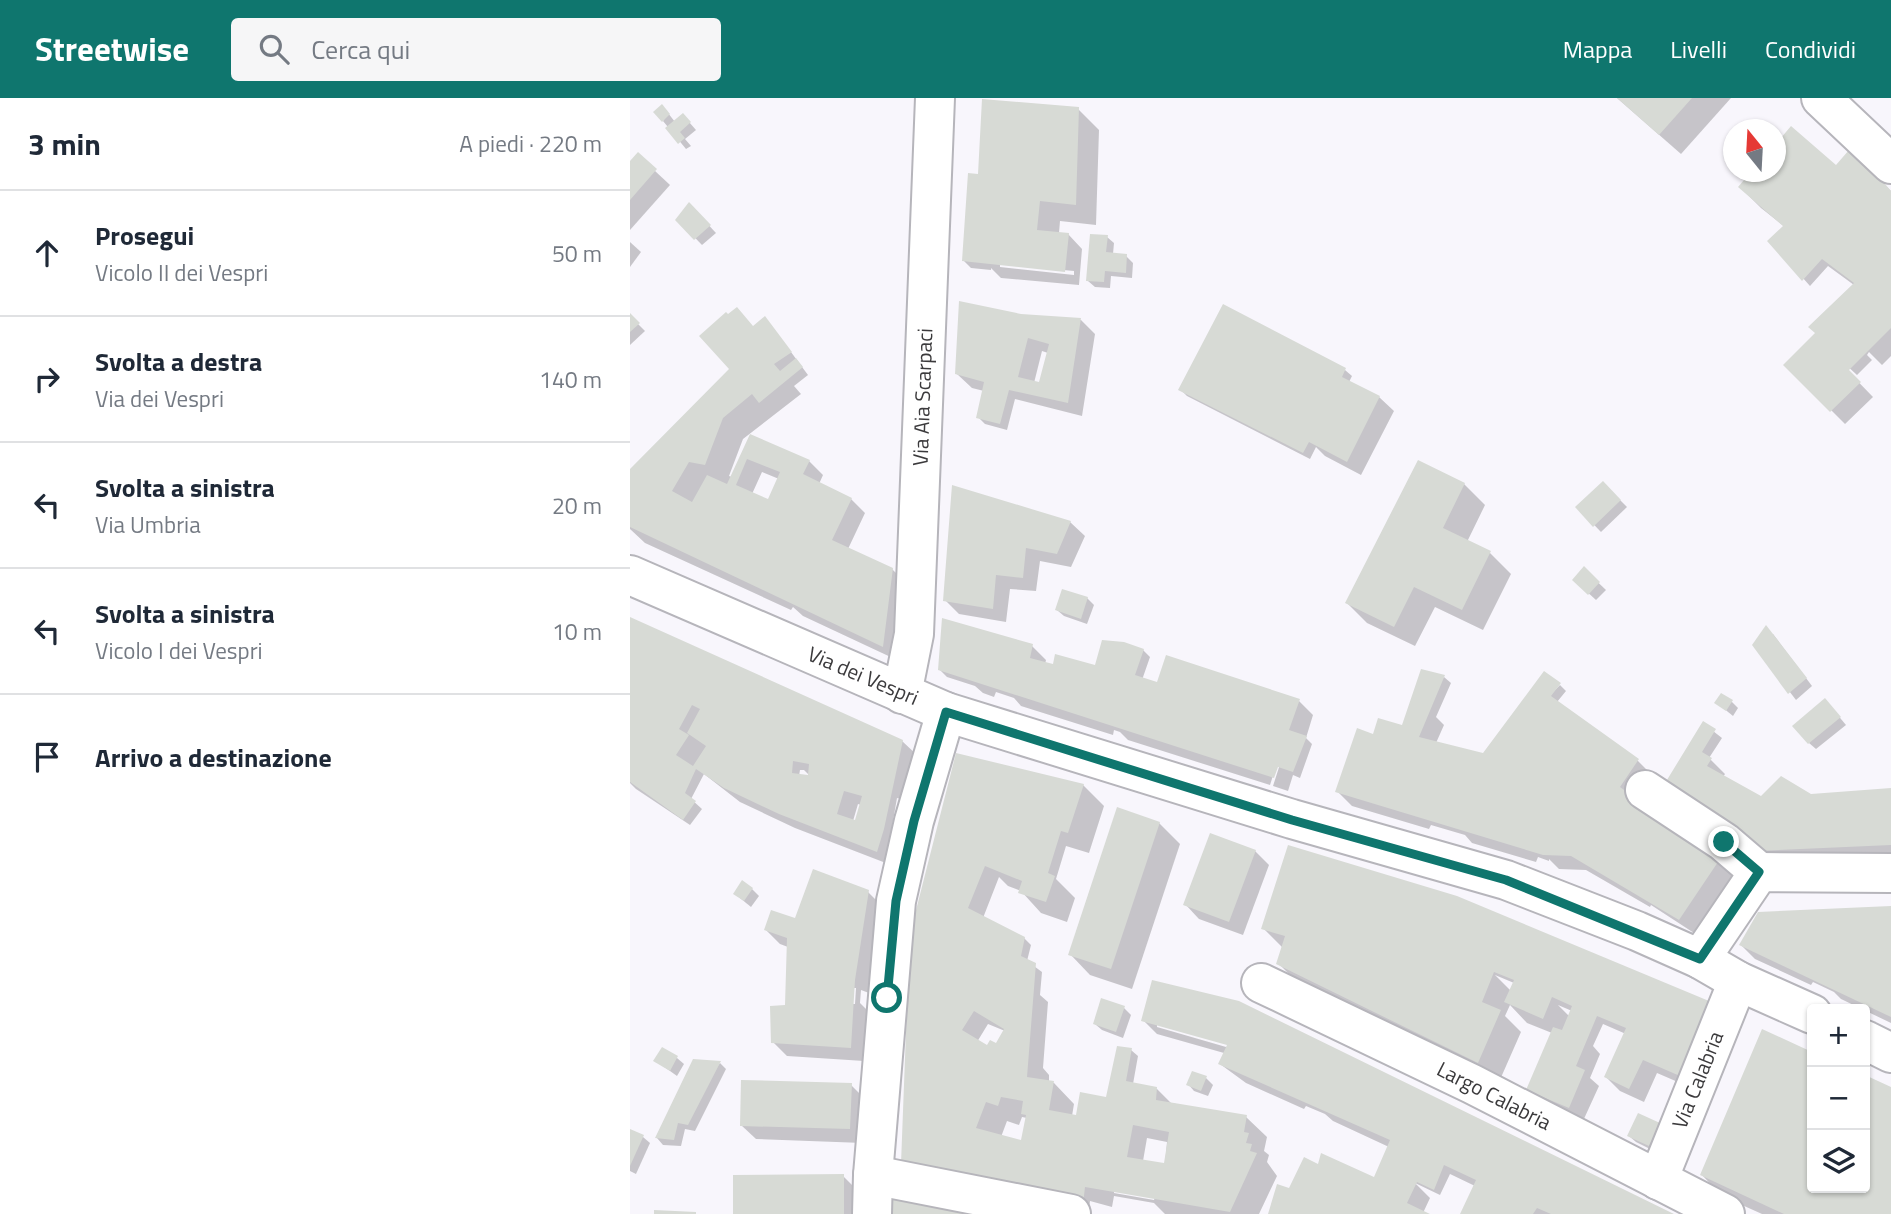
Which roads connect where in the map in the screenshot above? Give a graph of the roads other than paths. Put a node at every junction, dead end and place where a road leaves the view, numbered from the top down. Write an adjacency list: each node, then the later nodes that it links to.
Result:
1 (935, 98): 5 (street, Via Aia Scarpaci)
2 (1821, 98): 3 (street)
3 (1891, 164)
4 (630, 575): 5 (street, Via dei Vespri)
5 (902, 695): 6 (street, Via dei Vespri)
6 (946, 712): 10 (street, Via dei Vespri); 16 (street)
7 (1644, 790): 8 (street)
8 (1759, 872): 9 (street); 10 (street)
9 (1891, 873)
10 (1700, 959): 11 (street, Via dei Vespri)
11 (1738, 981): 13 (street, Via dei Vespri); 17 (street, Via Calabria)
12 (1261, 984): 17 (street, Largo Calabria)
13 (1807, 1012)
14 (1870, 1042): 15 (street)
15 (1891, 1053)
16 (873, 1175): 18 (street); 19 (street)
17 (1658, 1180): 20 (street, Largo Calabria)
18 (872, 1214)
19 (1071, 1214)
20 (1725, 1214)

